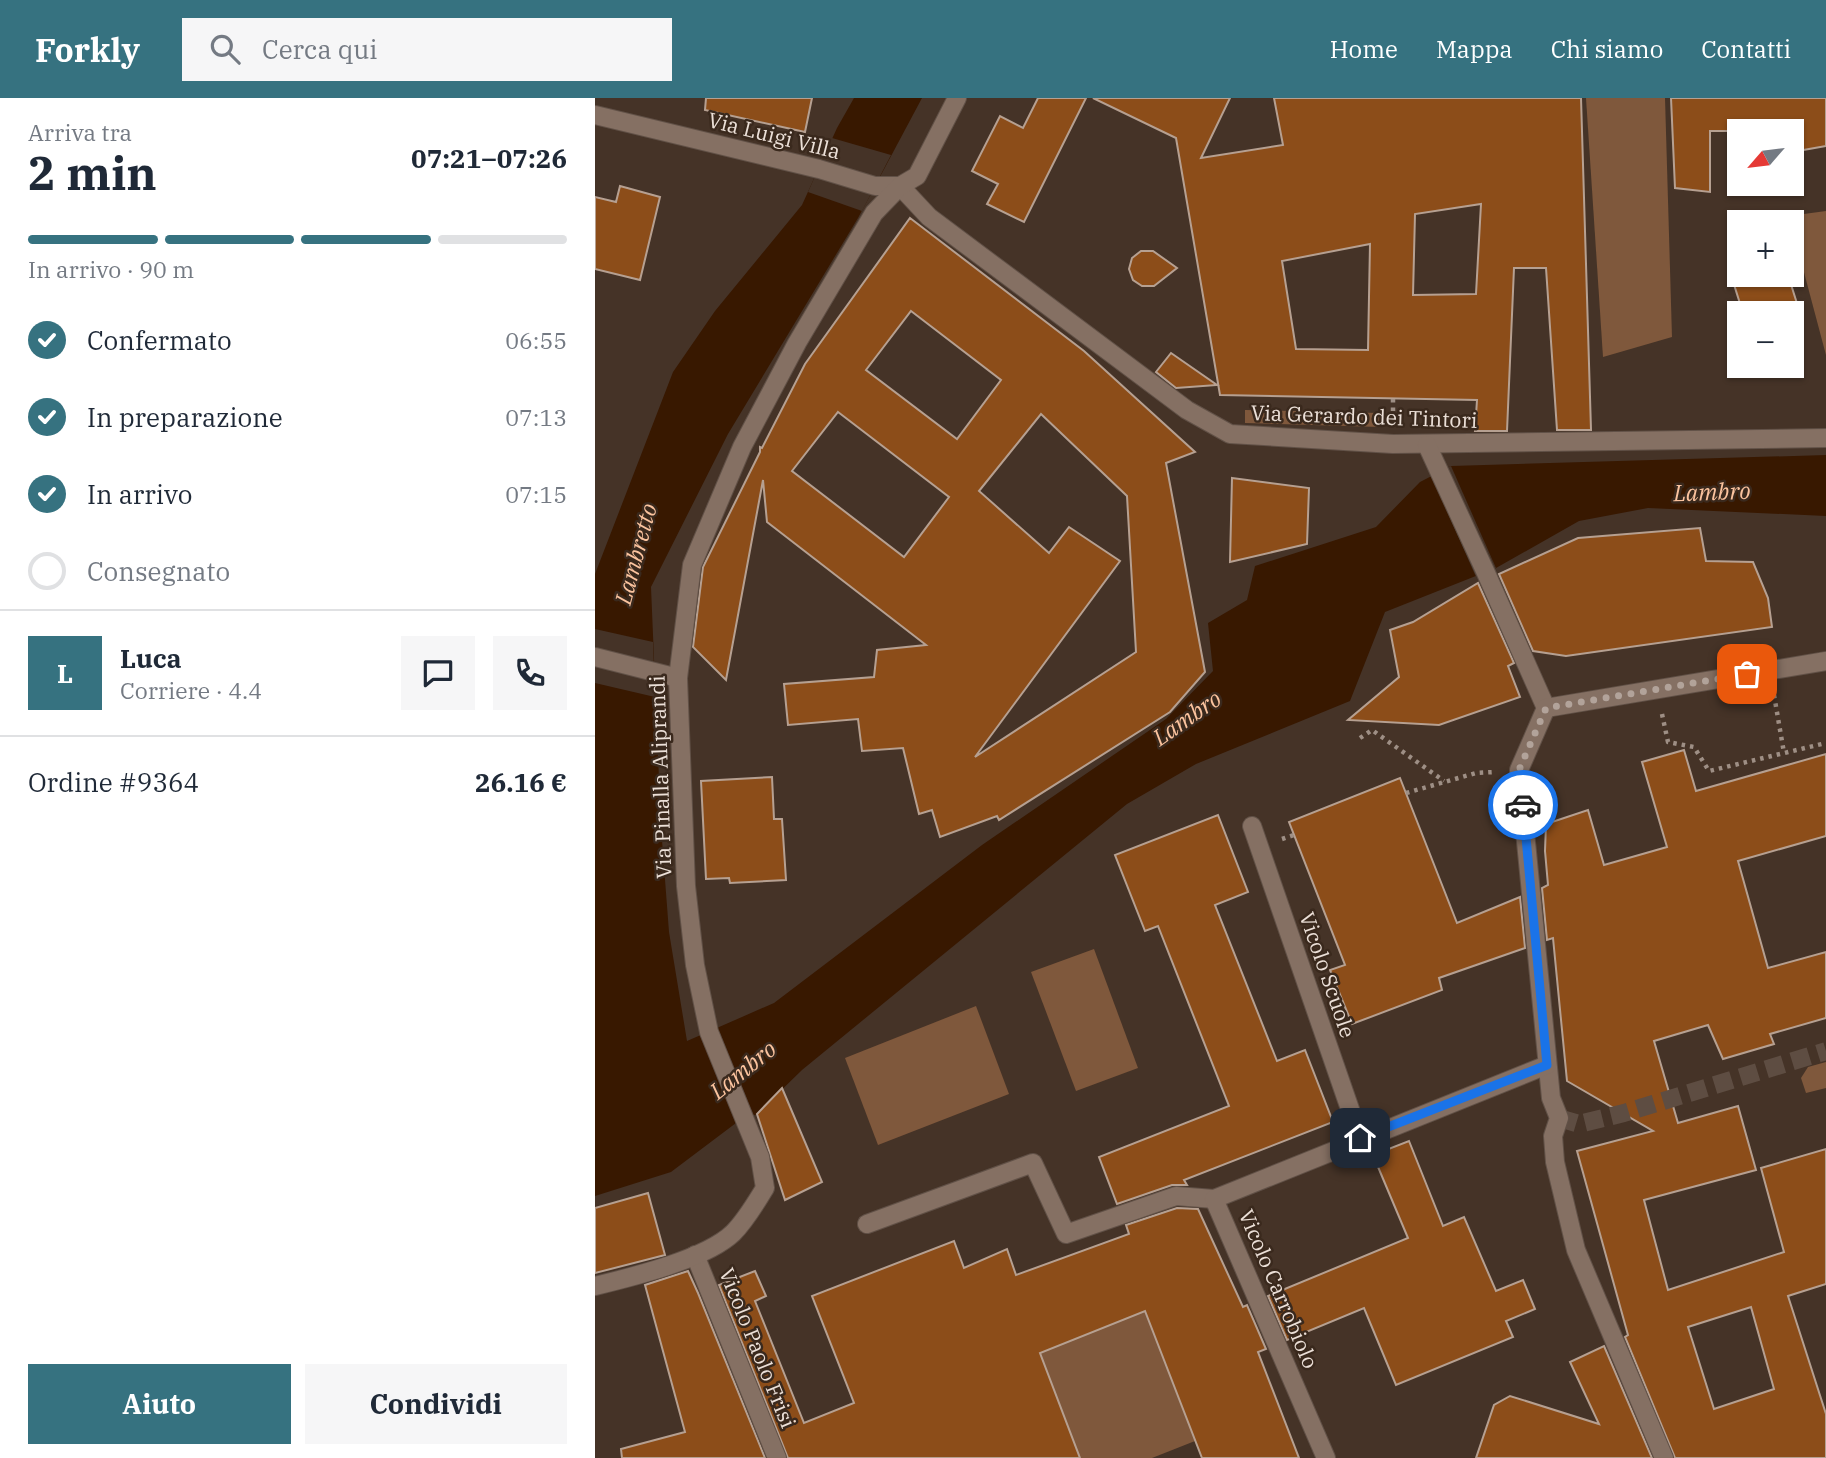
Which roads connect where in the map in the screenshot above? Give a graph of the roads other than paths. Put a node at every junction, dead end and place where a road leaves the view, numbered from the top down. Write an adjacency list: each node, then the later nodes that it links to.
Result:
1 (957, 98): 3 (street, Via Pinalla Aliprandi)
2 (595, 115): 3 (street, Via Luigi Villa)
3 (900, 186): 5 (street, Via Gerardo dei Tintori); 8 (street, Via Pinalla Aliprandi)
4 (1826, 438): 5 (street, Via Gerardo dei Tintori)
5 (1427, 445): 9 (street)
6 (595, 657): 8 (street)
7 (1826, 661): 9 (street)
8 (669, 676): 15 (street, Via Pinalla Aliprandi)
9 (1546, 708): 11 (street)
10 (1252, 826): 12 (street, Vicolo Scuole)
11 (1547, 1065): 12 (street, Vicolo Carrobiolo); 19 (street)
12 (1360, 1138): 13 (street, Vicolo Carrobiolo)
13 (1214, 1199): 14 (street); 18 (street, Vicolo Carrobiolo)
14 (867, 1224)
15 (695, 1255): 16 (street, Via Pinalla Aliprandi); 17 (street, Vicolo Paolo Frisi)
16 (595, 1286)
17 (777, 1458)
18 (1326, 1458)
19 (1664, 1458)

